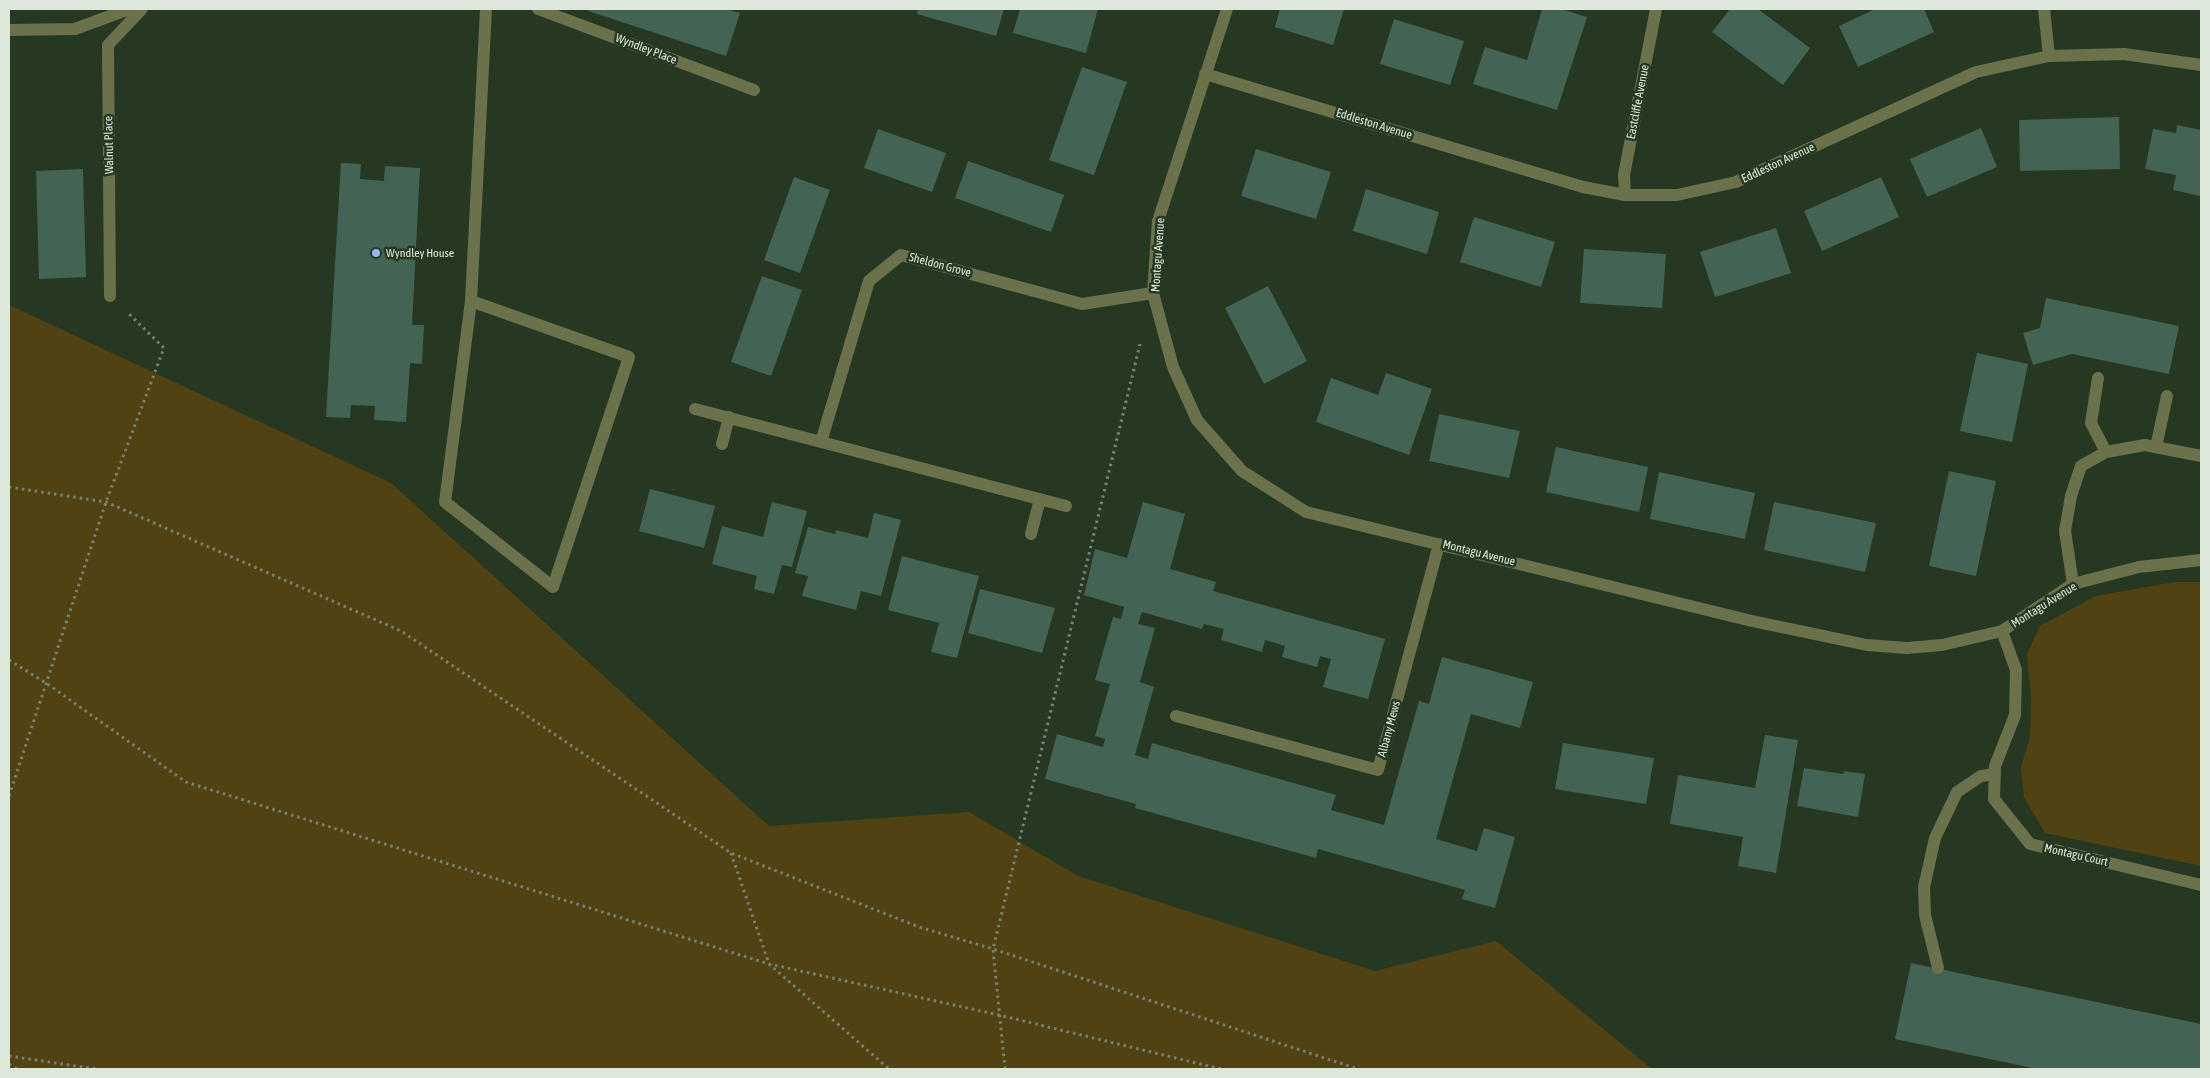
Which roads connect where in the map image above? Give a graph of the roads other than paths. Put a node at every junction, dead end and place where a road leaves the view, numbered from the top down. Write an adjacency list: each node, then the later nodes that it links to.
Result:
1 (129, 9): 8 (street)
2 (142, 9): 15 (street, Walnut Place)
3 (486, 9): 16 (street)
4 (538, 9): 12 (street, Wyndley Place)
5 (1226, 9): 11 (street, Montagu Avenue)
6 (1656, 9): 13 (street, Eastcliffe Avenue)
7 (2044, 9): 9 (street)
8 (9, 30)
9 (2049, 56): 10 (street, Eddleston Avenue); 13 (street, Eddleston Avenue)
10 (2201, 65)
11 (1206, 74): 13 (street, Eddleston Avenue); 14 (street, Montagu Avenue)
12 (754, 90)
13 (1625, 195)
14 (1153, 293): 21 (street, Sheldon Grove); 29 (street, Montagu Avenue)
15 (110, 296)
16 (471, 301): 16 (street)
17 (2098, 378): 24 (street)
18 (2167, 396): 23 (street)
19 (696, 409): 20 (street)
20 (729, 418): 21 (street); 22 (street)
21 (821, 442): 26 (street)
22 (722, 444)
23 (2156, 447): 24 (street); 25 (street)
24 (2106, 452): 31 (street)
25 (2201, 456)
26 (1040, 499): 27 (street); 28 (street)
27 (1066, 506)
28 (1031, 534)
29 (1439, 544): 32 (street, Montagu Avenue); 33 (street, Albany Mews)
30 (2201, 560): 31 (street, Montagu Avenue)
31 (2072, 584): 32 (street, Montagu Avenue)
32 (2002, 631): 34 (street, Montagu Court)
33 (1176, 716)
34 (1995, 774): 35 (street, Montagu Court); 36 (street)
35 (2201, 885)
36 (1938, 968)

